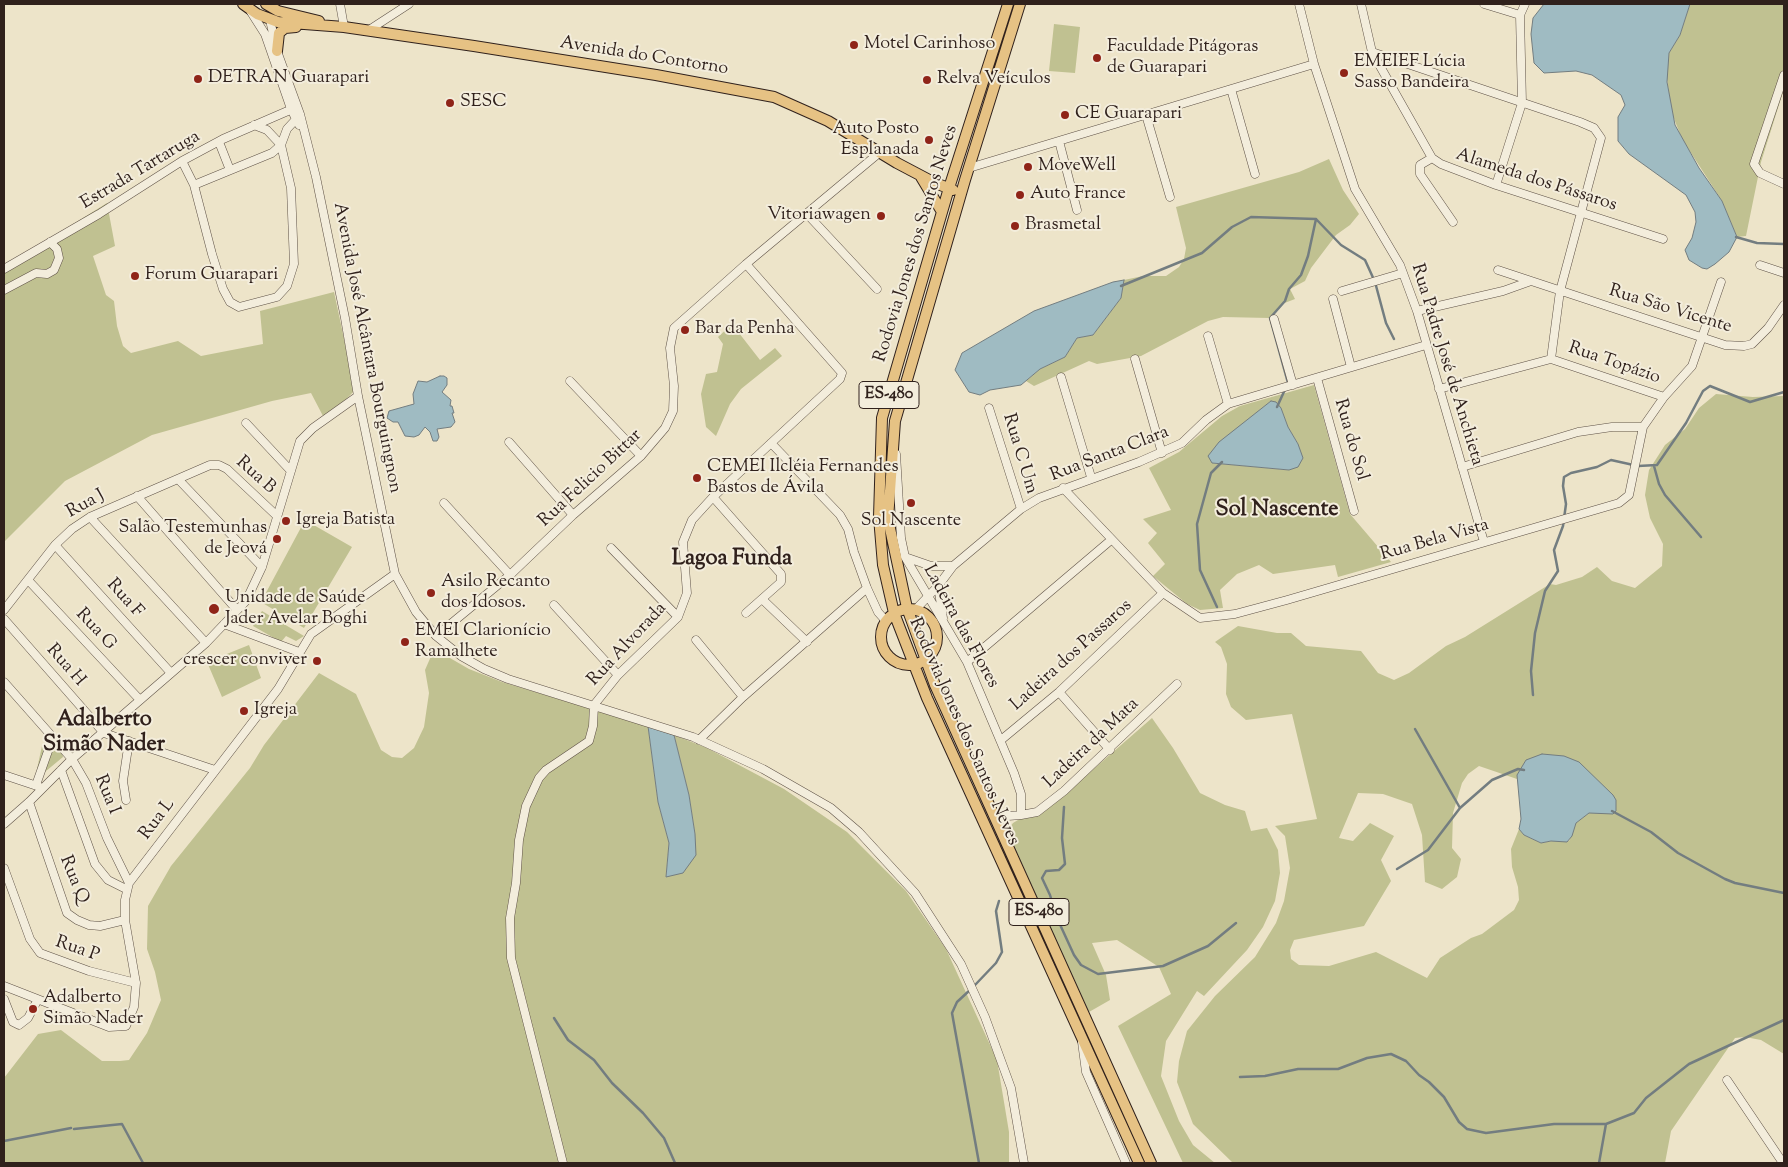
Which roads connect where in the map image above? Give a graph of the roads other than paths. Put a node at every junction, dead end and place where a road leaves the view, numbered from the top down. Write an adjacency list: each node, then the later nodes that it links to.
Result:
1 (266, 4): 12 (main road, Avenida José Alcântara Bourguingnon); 14 (main road, Avenida do Contorno)
2 (340, 4): 14 (street)
3 (409, 4): 15 (street)
4 (1008, 4): 37 (main road, Rodovia Jones dos Santos Neves / ES-480)
5 (1020, 4): 32 (main road, Rodovia Jones dos Santos Neves / ES-480)
6 (1299, 4): 18 (street, Rua Padre José de Anchieta)
7 (1362, 4): 17 (street, Alameda dos Pássaros)
8 (1484, 4): 11 (street)
9 (1525, 4): 11 (street)
10 (246, 6): 12 (main road, Avenida do Contorno); 23 (street, Avenida José Alcântara Bourguingnon)
11 (1520, 15): 22 (street)
12 (270, 20): 13 (main road, Avenida do Contorno); 16 (street, Avenida José Alcântara Bourguingnon)
13 (306, 25): 14 (main road, Avenida do Contorno); 16 (main road)
14 (344, 27): 15 (main road, Avenida do Contorno)
15 (369, 30): 29 (main road, Avenida do Contorno)
16 (277, 51): 23 (street, Avenida José Alcântara Bourguingnon)
17 (1372, 52): 22 (street); 30 (street, Alameda dos Pássaros)
18 (1314, 64): 20 (street); 55 (street, Rua Padre José de Anchieta)
19 (1784, 76): 21 (street)
20 (1230, 89): 24 (street); 34 (street)
21 (1781, 97): 38 (street)
22 (1522, 103): 40 (street); 45 (street)
23 (296, 113): 25 (street, Estrada Tartaruga); 28 (street); 77 (street, Avenida José Alcântara Bourguingnon)
24 (1146, 115): 26 (street); 42 (street)
25 (254, 125): 27 (street, Estrada Tartaruga); 28 (street)
26 (1059, 141): 32 (street); 43 (street)
27 (218, 142): 31 (street, Estrada Tartaruga); 33 (street)
28 (281, 145): 33 (street); 39 (street)
29 (879, 153): 35 (main road, Avenida do Contorno); 46 (street, Rua Felicio Bittar)
30 (1432, 158): 40 (street, Alameda dos Pássaros); 47 (street)
31 (182, 161): 39 (street); 49 (street, Estrada Tartaruga)
32 (969, 168): 36 (main road, Rodovia Jones dos Santos Neves / ES-480)
33 (230, 170): 39 (street)
34 (1255, 174)
35 (921, 176): 37 (main road, Avenida do Contorno); 44 (main road)
36 (965, 180): 37 (main road, Avenida do Contorno); 41 (main road, Rodovia Jones dos Santos Neves / ES-480)
37 (950, 184): 41 (main road, Avenida do Contorno); 44 (main road, Rodovia Jones dos Santos Neves / ES-480)
38 (1784, 184)
39 (194, 185)
40 (1496, 185): 45 (street, Alameda dos Pássaros)
41 (962, 192): 81 (main road, Rodovia Jones dos Santos Neves / ES-480)
42 (1170, 197)
43 (1077, 210)
44 (942, 212): 122 (main road, Rodovia Jones dos Santos Neves / ES-480)
45 (1583, 212): 48 (street, Alameda dos Pássaros); 61 (street)
46 (808, 215): 50 (street, Rua Felicio Bittar); 58 (street)
47 (1452, 222)
48 (1663, 239)
49 (50, 242): 52 (street, Estrada Tartaruga); 59 (street)
50 (746, 264): 85 (street, Rua Alvorada); 87 (street, Rua Felicio Bittar)
51 (1760, 265): 54 (street)
52 (4, 269)
53 (1498, 270): 56 (street, Rua São Vicente)
54 (1784, 273)
55 (1403, 274): 60 (street); 64 (street, Rua Padre José de Anchieta)
56 (1531, 281): 61 (street, Rua São Vicente); 64 (street)
57 (1721, 282): 67 (street, Rua Bela Vista)
58 (877, 289)
59 (4, 290)
60 (1342, 291)
61 (1560, 291): 67 (street, Rua São Vicente); 70 (street)
62 (1333, 299): 71 (street)
63 (1784, 305): 67 (street, Rua São Vicente)
64 (1417, 312): 68 (street, Rua Padre José de Anchieta)
65 (1274, 319): 75 (street)
66 (1208, 336): 79 (street)
67 (1702, 338): 78 (street, Rua Bela Vista)
68 (1426, 345): 71 (street, Rua Santa Clara); 76 (street, Rua Padre José de Anchieta)
69 (1135, 359): 86 (street)
70 (1551, 359): 76 (street, Rua Topázio); 78 (street, Rua Topázio)
71 (1351, 367): 73 (street, Rua Santa Clara)
72 (1060, 376): 91 (street)
73 (1317, 378): 75 (street, Rua Santa Clara); 98 (street, Rua do Sol)
74 (570, 381): 87 (street)
75 (1293, 385): 79 (street, Rua Santa Clara)
76 (1439, 389): 89 (street, Rua Padre José de Anchieta)
77 (358, 396): 90 (street); 109 (street, Avenida José Alcântara Bourguingnon)
78 (1664, 397): 83 (street, Rua Bela Vista)
79 (1228, 404): 86 (street, Rua Santa Clara)
80 (989, 408): 97 (street, Rua C Um)
81 (895, 421): 106 (street, Ladeira das Flores); 118 (main road, Rodovia Jones dos Santos Neves / ES-480)
82 (246, 423): 90 (street)
83 (1643, 428): 89 (street); 103 (street, Rua Bela Vista)
84 (508, 442): 99 (street)
85 (771, 443): 95 (street, Rua Alvorada); 113 (street)
86 (1162, 453): 91 (street, Rua Santa Clara)
87 (641, 456): 99 (street, Rua Felicio Bittar)
88 (210, 465): 92 (street, Rua J); 100 (street, Rua B)
89 (1462, 467): 103 (street, Rua Padre José de Anchieta)
90 (290, 470): 100 (street)
91 (1092, 477): 93 (street, Rua Santa Clara)
92 (178, 479): 94 (street, Rua J); 108 (street)
93 (1063, 488): 97 (street, Rua Santa Clara); 102 (street, Rua Bela Vista)
94 (137, 496): 101 (street, Rua J); 120 (street)
95 (713, 497): 116 (street); 123 (street, Rua Alvorada)
96 (444, 503): 110 (street)
97 (1021, 509): 107 (street, Rua Santa Clara)
98 (1354, 511)
99 (573, 515): 110 (street, Rua Felicio Bittar)
100 (277, 516): 108 (street)
101 (90, 517): 104 (street, Rua J); 130 (street)
102 (1111, 540): 114 (street, Rua Bela Vista); 134 (street)
103 (1484, 542): 114 (street, Rua Bela Vista)
104 (55, 545): 111 (street, Rua J); 136 (street, Rua F)
105 (611, 548): 123 (street)
106 (905, 557): 107 (street); 115 (street, Ladeira das Flores)
107 (953, 566): 112 (street, Rua Santa Clara)
108 (262, 567): 120 (street)
109 (395, 574): 128 (street, Avenida José Alcântara Bourguingnon); 132 (street, Rua L)
110 (510, 575): 128 (street, Rua Felicio Bittar)
111 (28, 580): 119 (street, Rua J); 142 (street, Rua G)
112 (938, 586): 115 (street, Rua Santa Clara); 127 (street)
113 (867, 588): 125 (street); 131 (street)
114 (1163, 593): 140 (street, Ladeira dos Passaros)
115 (928, 596): 118 (street, Rua Santa Clara); 127 (street, Ladeira das Flores)
116 (762, 599): 121 (street); 131 (street)
117 (554, 605): 137 (street)
118 (911, 609): 122 (main road); 127 (main road); 133 (main road, Rodovia Jones dos Santos Neves / ES-480)
119 (4, 610)
120 (238, 610): 126 (street)
121 (746, 613)
122 (894, 613): 125 (main road); 135 (main road, Rodovia Jones dos Santos Neves / ES-480)
123 (678, 616): 137 (street, Rua Alvorada)
124 (4, 619): 144 (street, Rua H)
125 (886, 621): 135 (main road)
126 (224, 624): 130 (street); 132 (street)
127 (940, 626): 133 (main road); 134 (street, Ladeira das Flores)
128 (436, 636): 143 (street, Avenida José Alcântara Bourguingnon)
129 (696, 640): 141 (street)
130 (206, 642): 136 (street)
131 (808, 642): 141 (street)
132 (299, 652): 152 (street, Rua L)
133 (925, 660): 135 (main road); 158 (main road, Rodovia Jones dos Santos Neves / ES-480)
134 (967, 662): 147 (street, Ladeira das Flores)
135 (913, 665): 167 (main road, Rodovia Jones dos Santos Neves / ES-480)
136 (171, 674): 142 (street)
137 (618, 675): 143 (street, Rua Alvorada)
138 (4, 682): 145 (street, Rua I)
139 (1177, 684): 149 (street, Ladeira da Mata)
140 (1059, 692): 147 (street, Ladeira dos Passaros); 149 (street)
141 (743, 697): 146 (street)
142 (140, 700): 144 (street)
143 (594, 705): 146 (street, Avenida José Alcântara Bourguingnon); 169 (street)
144 (104, 733): 148 (street); 150 (street)
145 (53, 736): 150 (street, Rua I); 154 (street)
146 (699, 740): 170 (street, Avenida José Alcântara Bourguingnon)
147 (1001, 740): 157 (street, Ladeira das Flores)
148 (129, 741): 152 (street); 155 (street)
149 (1110, 750): 157 (street, Ladeira da Mata)
150 (72, 759): 151 (street); 161 (street, Rua I)
151 (61, 770): 154 (street); 161 (street)
152 (215, 770): 161 (street, Rua L)
153 (4, 775): 154 (street)
154 (39, 786): 156 (street)
155 (126, 800)
156 (30, 802): 159 (street); 162 (street, Rua Q)
157 (1021, 815): 158 (street)
158 (995, 817): 173 (main road, Rodovia Jones dos Santos Neves / ES-480)
159 (4, 824)
160 (4, 868): 163 (street, Rua P)
161 (127, 886): 162 (street)
162 (125, 920): 163 (street)
163 (136, 983): 166 (street)
164 (4, 986): 166 (street)
165 (4, 999): 166 (street)
166 (38, 1001)
167 (1082, 1036): 171 (street); 172 (main road, Rodovia Jones dos Santos Neves / ES-480)
168 (1727, 1080): 174 (street)
169 (563, 1163)
170 (1024, 1163)
171 (1126, 1163)
172 (1139, 1163)
173 (1151, 1163)
174 (1783, 1163)

